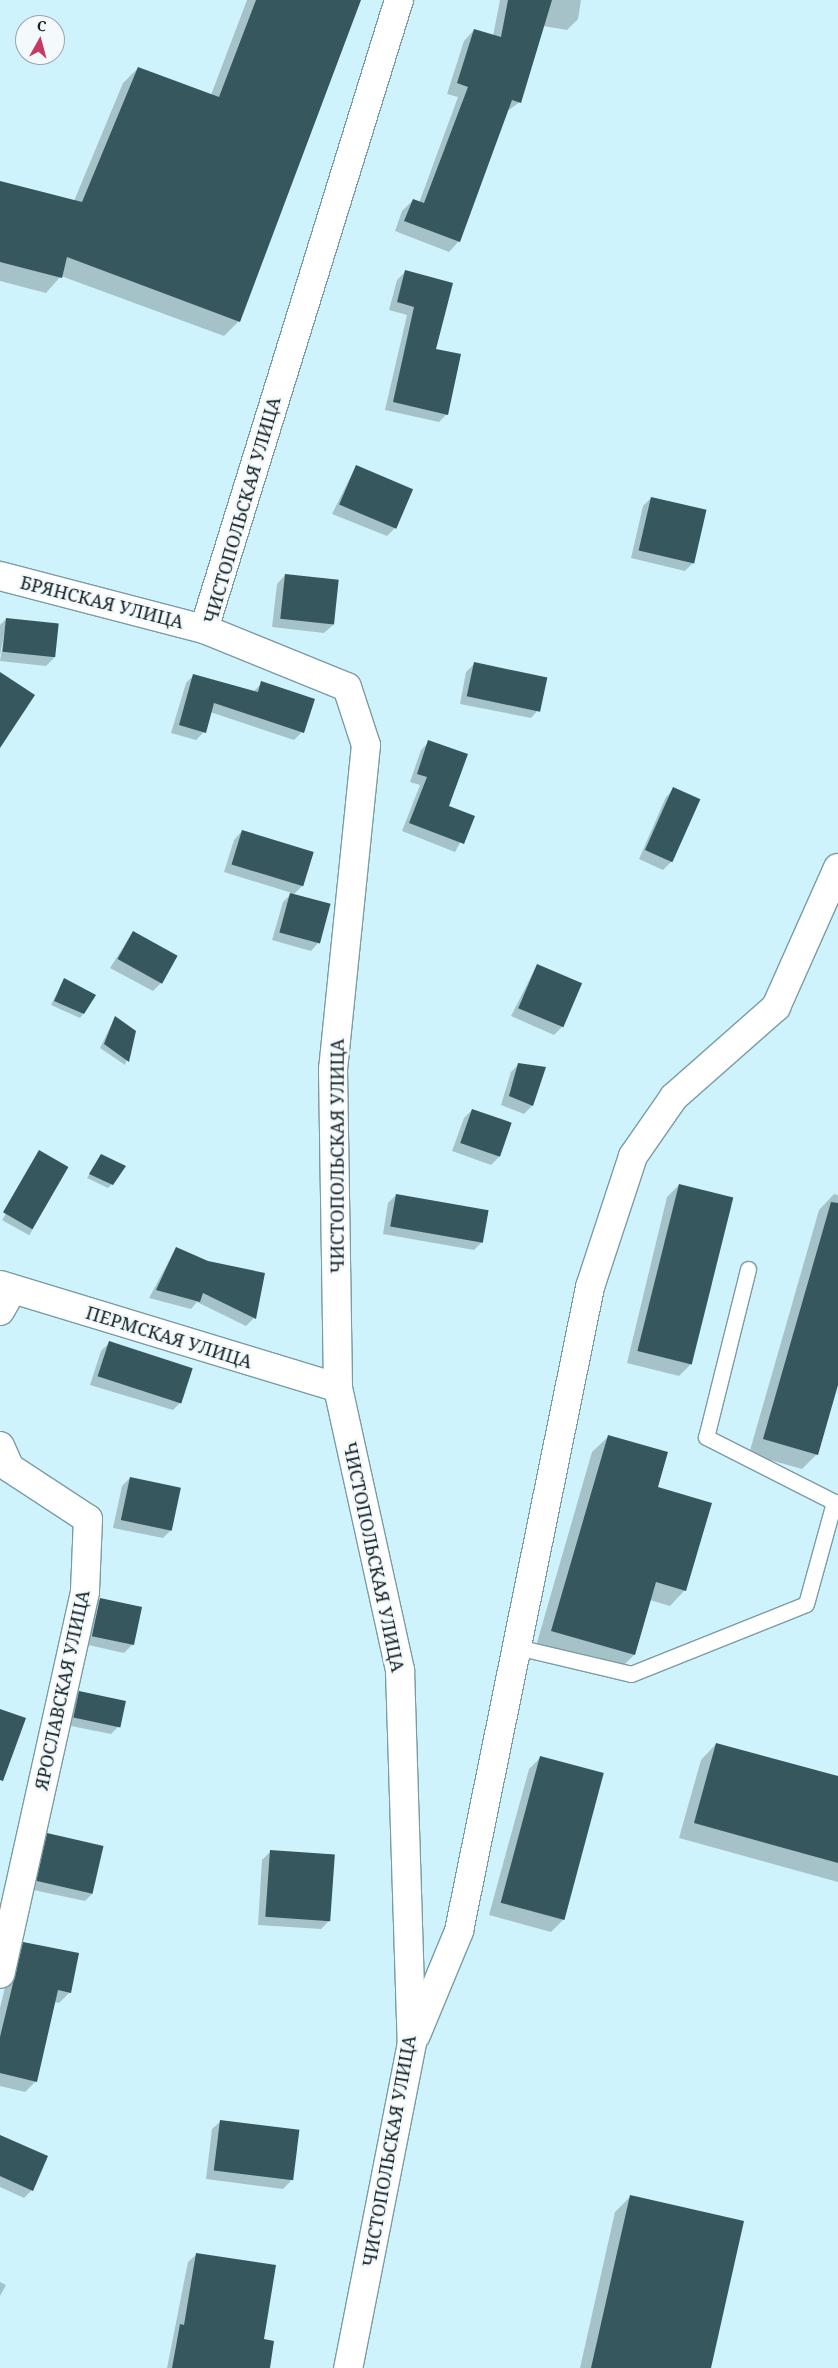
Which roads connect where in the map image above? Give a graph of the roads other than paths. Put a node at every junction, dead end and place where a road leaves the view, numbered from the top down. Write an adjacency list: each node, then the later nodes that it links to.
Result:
1 (399, 0): 3 (street, ЧИСТОПОЛЬСКАЯ УЛИЦА)
2 (0, 576): 3 (street, БРЯНСКАЯ УЛИЦА)
3 (204, 629): 7 (street, ЧИСТОПОЛЬСКАЯ УЛИЦА)
4 (838, 868): 10 (street)
5 (748, 1268): 9 (lane)
6 (4, 1295): 7 (street, ПЕРМСКАЯ УЛИЦА)
7 (338, 1388): 12 (street, ЧИСТОПОЛЬСКАЯ УЛИЦА)
8 (0, 1446): 11 (street, ЯРОСЛАВСКАЯ УЛИЦА)
9 (836, 1503): 10 (lane)
10 (517, 1648): 12 (street)
11 (0, 1974)
12 (412, 2043): 13 (street, ЧИСТОПОЛЬСКАЯ УЛИЦА)
13 (348, 2368)

